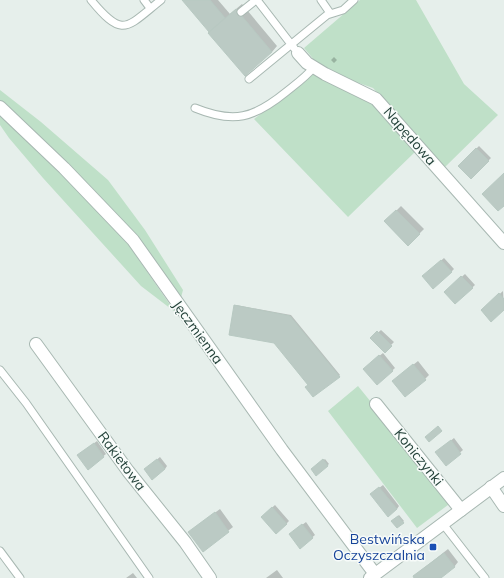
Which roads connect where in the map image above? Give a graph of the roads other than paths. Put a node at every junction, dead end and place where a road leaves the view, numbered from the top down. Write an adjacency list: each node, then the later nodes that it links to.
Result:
1 (90, 0): 7 (lane)
2 (144, 0): 7 (lane)
3 (161, 0): 7 (lane)
4 (257, 0): 8 (lane); 10 (lane)
5 (321, 0): 9 (lane)
6 (354, 0): 9 (lane)
7 (150, 8)
8 (241, 12)
9 (330, 13): 10 (lane)
10 (295, 49): 11 (street, Napędowa); 12 (lane)
11 (314, 67): 14 (lane); 15 (street, Napędowa)
12 (249, 79)
13 (0, 107): 25 (street, Jęczmienna)
14 (195, 108)
15 (504, 243)
16 (36, 344): 28 (street, Rakietowa)
17 (0, 370): 27 (lane)
18 (376, 404): 22 (street, Koniczynki)
19 (504, 478): 20 (street)
20 (491, 487): 21 (street); 22 (street)
21 (504, 506)
22 (461, 510): 23 (street)
23 (444, 524): 25 (street); 29 (lane)
24 (0, 551): 26 (lane)
25 (373, 576)
26 (20, 578)
27 (149, 578)
28 (210, 578)
29 (485, 578)

